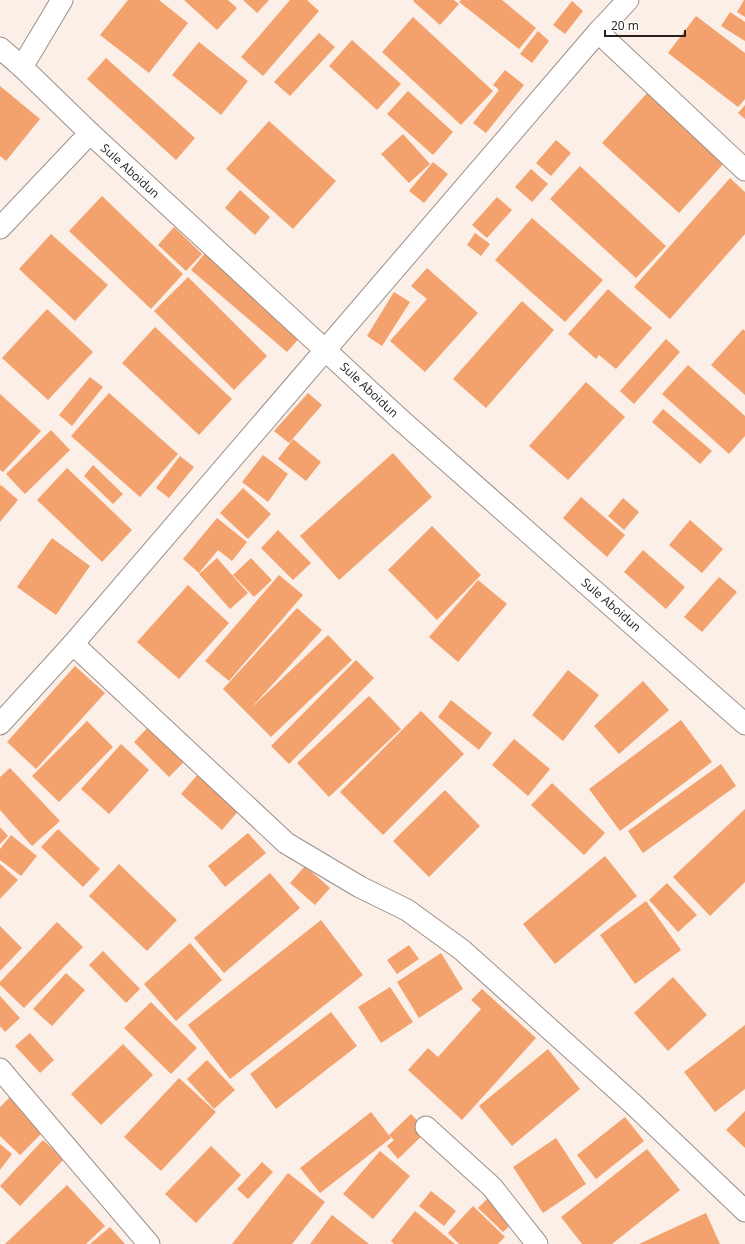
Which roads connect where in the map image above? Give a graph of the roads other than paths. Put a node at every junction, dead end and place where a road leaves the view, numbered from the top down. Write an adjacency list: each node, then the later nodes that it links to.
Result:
1 (62, 0): 5 (street)
2 (628, 0): 3 (street)
3 (598, 32): 7 (street); 9 (street)
4 (0, 48): 5 (street, Sule Aboidun)
5 (22, 67): 6 (street, Sule Aboidun)
6 (90, 133): 8 (street); 9 (street, Sule Aboidun)
7 (745, 170)
8 (0, 228)
9 (326, 350): 10 (street); 12 (street, Sule Aboidun)
10 (73, 644): 11 (street); 15 (street)
11 (0, 724)
12 (745, 724)
13 (0, 1069): 16 (street)
14 (426, 1127): 17 (street)
15 (745, 1211)
16 (149, 1244)
17 (537, 1244)

